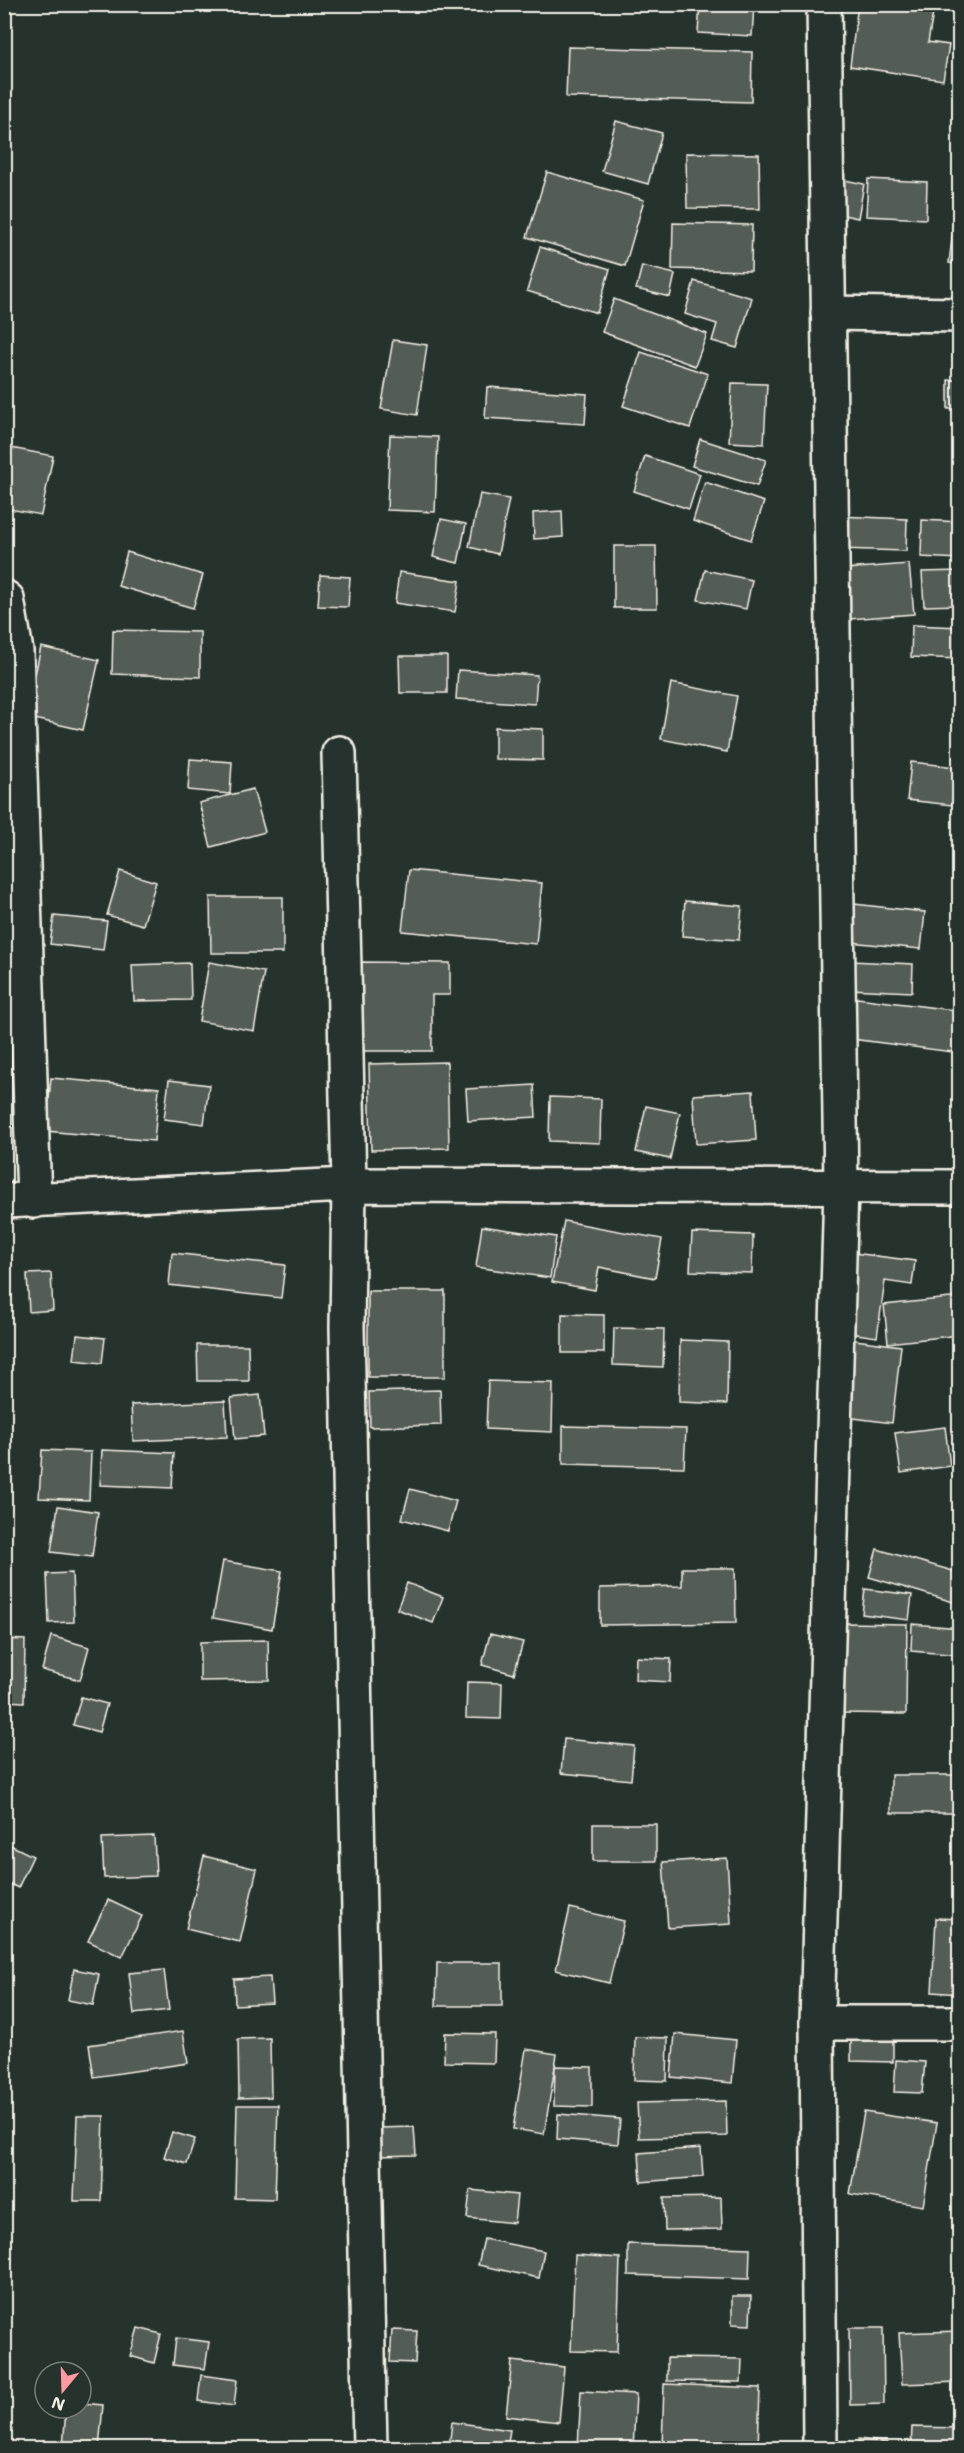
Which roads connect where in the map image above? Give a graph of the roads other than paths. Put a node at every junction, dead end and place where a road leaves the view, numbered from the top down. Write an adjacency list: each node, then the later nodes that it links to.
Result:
1 (824, 4): 2 (street)
2 (828, 313): 3 (street); 7 (street)
3 (960, 315)
4 (4, 597): 9 (street)
5 (339, 753): 6 (street)
6 (349, 1185): 7 (street); 9 (street); 12 (street)
7 (841, 1186): 8 (street); 10 (street)
8 (960, 1187)
9 (19, 1201)
10 (817, 2023): 11 (street); 13 (street)
11 (960, 2023)
12 (370, 2448)
13 (820, 2448)

